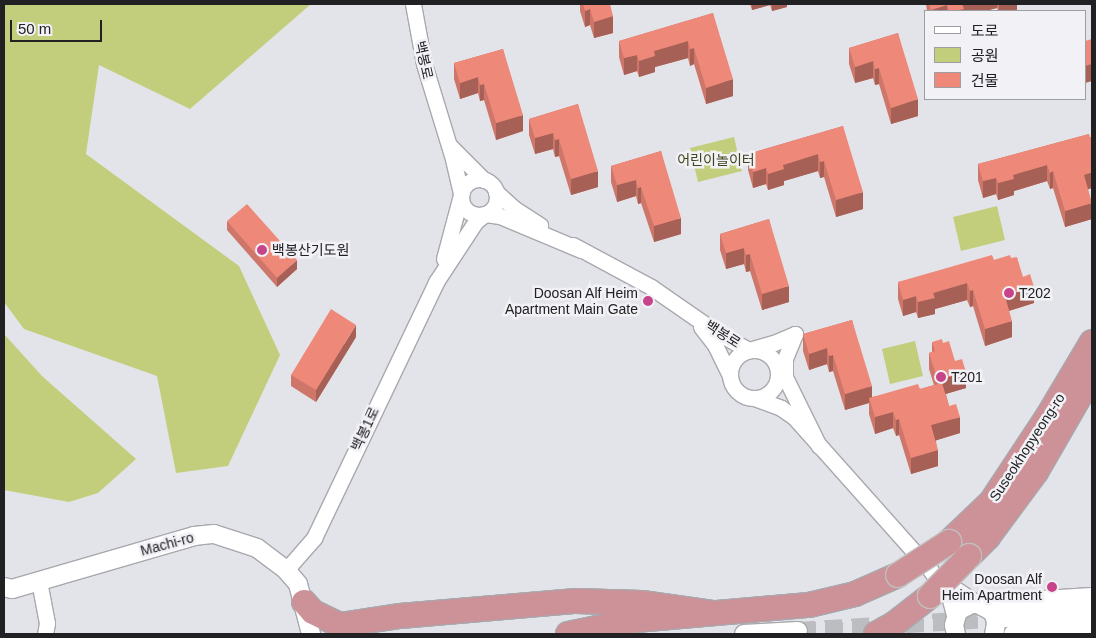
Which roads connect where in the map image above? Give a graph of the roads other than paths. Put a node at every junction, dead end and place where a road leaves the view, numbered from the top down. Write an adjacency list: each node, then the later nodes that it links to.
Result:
1 (413, 4): 2 (street, 백봉로)
2 (447, 143): 3 (street, 백봉로); 5 (street, 백봉로)
3 (484, 180): 4 (street); 5 (street)
4 (496, 192): 6 (street); 7 (street, 백봉로)
5 (461, 195): 6 (street); 8 (street, 백봉1로)
6 (484, 214): 7 (street, 백봉로); 8 (street, 백봉1로)
7 (581, 250): 9 (street, 백봉로)
8 (436, 282): 17 (street, 백봉1로)
9 (681, 306): 11 (street, 백봉로); 13 (street, 백봉로)
10 (1092, 342): 24 (highway, Suseokhopyeong-ro, bridge)
11 (749, 350): 13 (street); 14 (street); 16 (street, 백봉로)
12 (1092, 374): 34 (highway, Suseokhopyeong-ro, bridge)
13 (730, 376): 15 (street)
14 (779, 378): 15 (street); 16 (street, 백봉로)
15 (754, 398): 16 (street, 백봉로)
16 (819, 446): 18 (street, 백봉로)
17 (286, 570): 19 (street, Machi-ro); 22 (street, Machi-ro)
18 (931, 571): 23 (street, 백봉로); 27 (street, 백봉로)
19 (39, 581): 20 (street, Machi-ro); 30 (street)
20 (4, 587)
21 (1092, 596): 23 (street)
22 (304, 602): 24 (highway); 31 (street, Machi-ro)
23 (978, 604): 27 (street); 35 (street)
24 (712, 613): 32 (highway)
25 (1092, 614): 26 (street)
26 (1005, 618)
27 (954, 628)
28 (1092, 628): 36 (street)
29 (798, 631): 33 (street)
30 (45, 634)
31 (311, 634)
32 (568, 634)
33 (744, 634)
34 (876, 634)
35 (994, 634)
36 (1013, 634)

